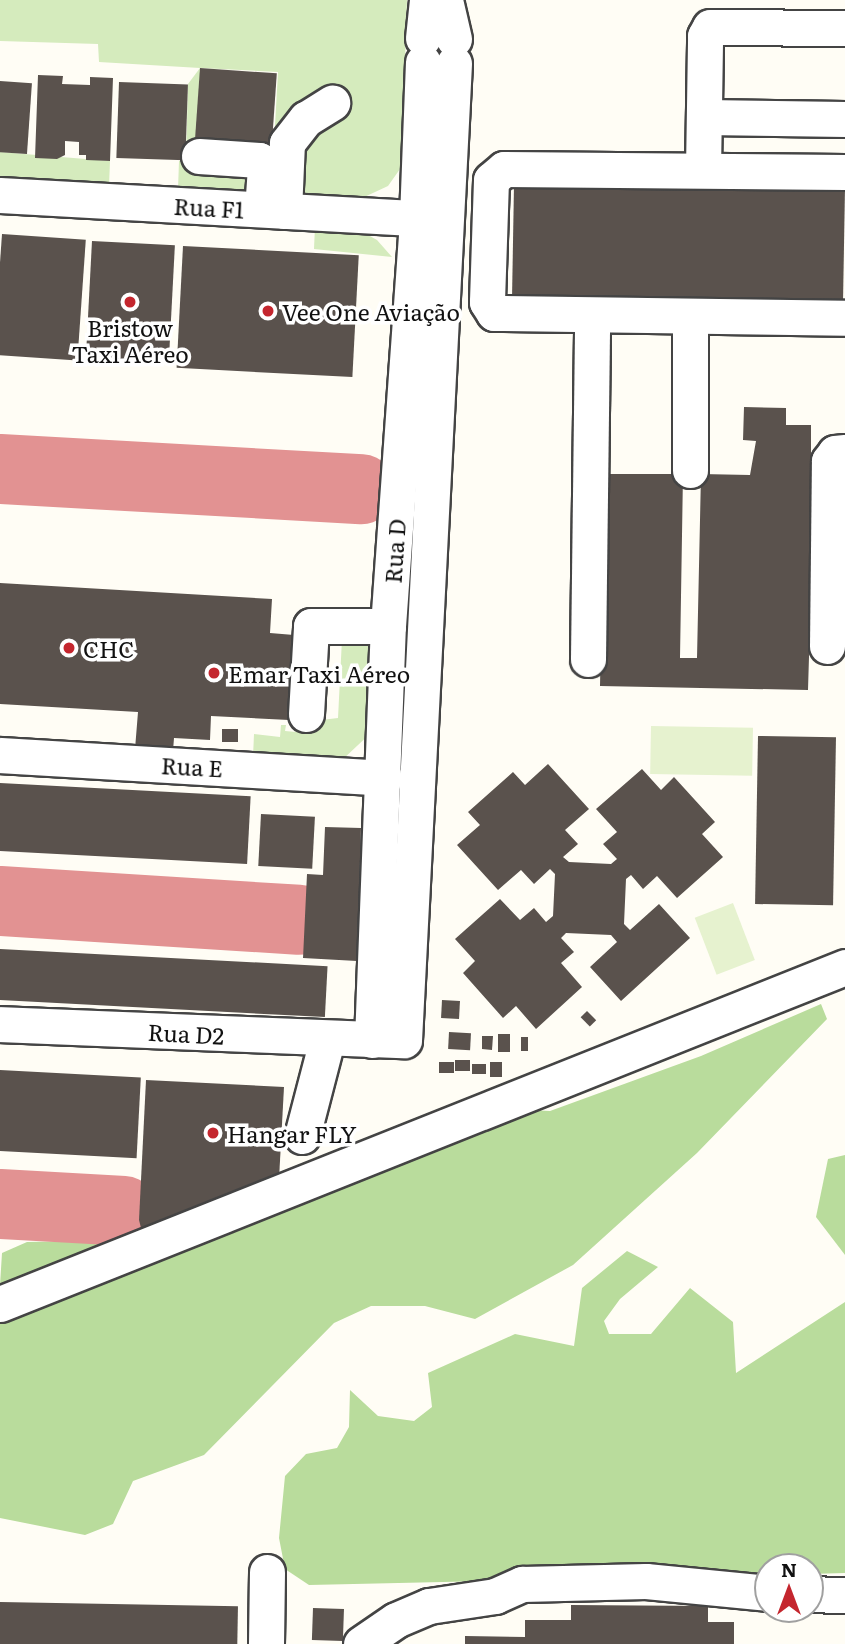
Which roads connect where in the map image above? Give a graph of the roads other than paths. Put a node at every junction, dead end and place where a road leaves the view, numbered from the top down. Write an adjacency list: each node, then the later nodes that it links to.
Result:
1 (427, 0): 4 (street, Rua D)
2 (445, 0): 4 (street, Rua D)
3 (845, 28): 6 (street)
4 (438, 50): 13 (street, Rua D); 28 (street, Rua D2)
5 (331, 103): 12 (street)
6 (705, 117): 7 (street); 9 (street)
7 (845, 119)
8 (199, 156): 12 (street)
9 (703, 170): 10 (street); 14 (street)
10 (845, 172)
11 (0, 195): 12 (street, Rua F1)
12 (273, 210): 13 (street, Rua F1)
13 (417, 218): 19 (street, Rua D)
14 (592, 315): 15 (street); 21 (street)
15 (690, 317): 16 (street); 18 (street)
16 (845, 318)
17 (845, 452): 20 (street)
18 (690, 470)
19 (388, 626): 22 (street); 24 (street, Rua D)
20 (827, 646)
21 (588, 659)
22 (306, 714)
23 (0, 755): 24 (street, Rua E)
24 (384, 778): 28 (street, Rua D)
25 (845, 967): 30 (street)
26 (0, 1024): 27 (street, Rua D2)
27 (327, 1040): 28 (street, Rua D2); 29 (street)
28 (372, 1040)
29 (302, 1136)
30 (0, 1304)
31 (267, 1572): 35 (street)
32 (754, 1592): 36 (street)
33 (824, 1594): 34 (street)
34 (845, 1595)
35 (266, 1644)
36 (361, 1644)

